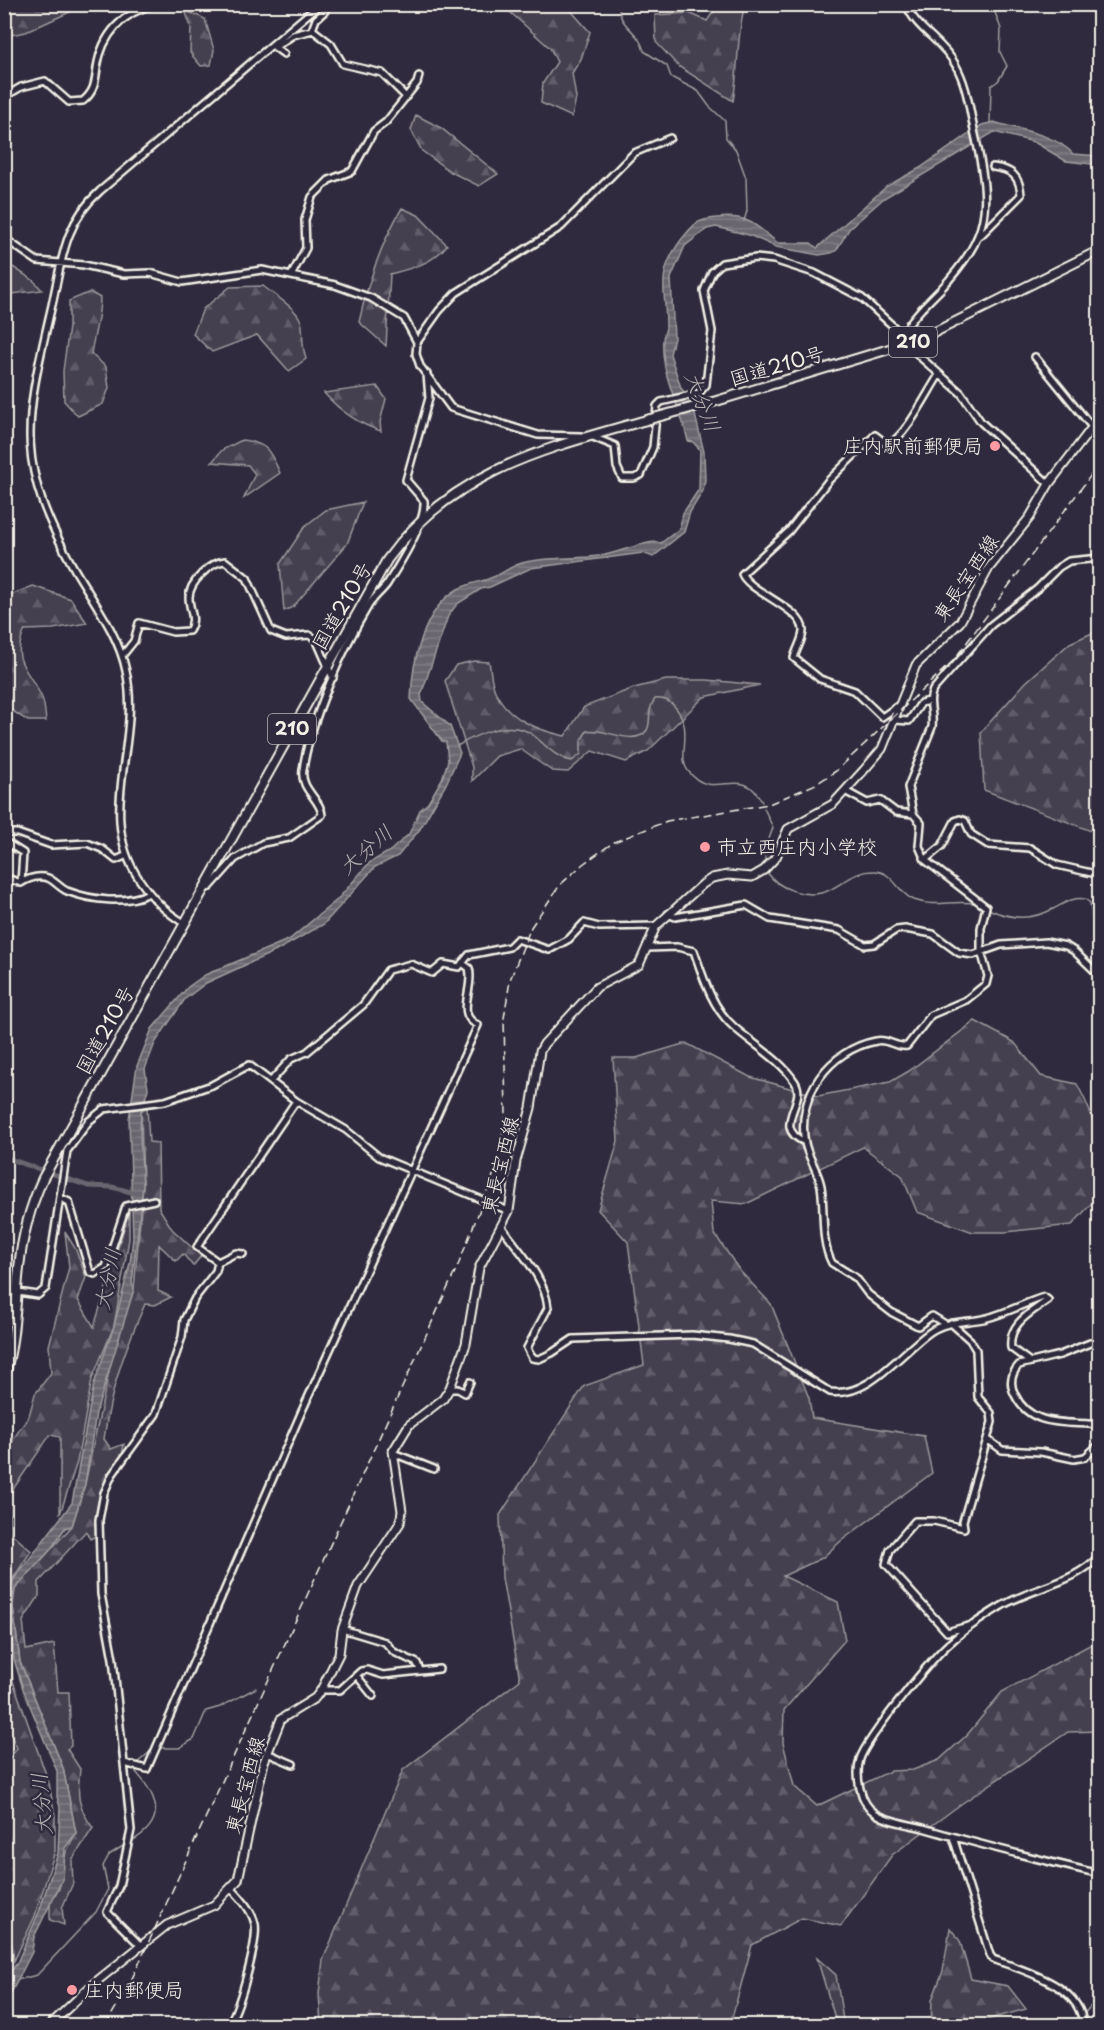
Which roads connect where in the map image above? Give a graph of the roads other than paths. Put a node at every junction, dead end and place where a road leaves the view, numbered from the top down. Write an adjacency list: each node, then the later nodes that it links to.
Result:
1 (156, 4): 10 (street)
2 (320, 4): 6 (street)
3 (906, 4): 14 (street)
4 (326, 7): 5 (street)
5 (312, 30): 6 (street); 9 (street)
6 (273, 45): 7 (street); 16 (street)
7 (284, 54)
8 (419, 76): 9 (street)
9 (405, 96): 17 (street)
10 (4, 97)
11 (670, 138): 18 (street)
12 (993, 167): 14 (street)
13 (4, 238): 16 (street)
14 (974, 244): 19 (street)
15 (1100, 250): 19 (highway, 国道210号 / 210)
16 (61, 263): 17 (street); 29 (street)
17 (291, 276): 18 (street)
18 (417, 342): 21 (street)
19 (909, 343): 22 (street); 25 (highway, 国道210号 / 210, bridge); 25 (street)
20 (1035, 357): 24 (street)
21 (427, 374): 25 (street); 27 (street)
22 (939, 375): 26 (street); 32 (street)
23 (1100, 417): 24 (main road, 東長宝西線)
24 (1092, 427): 26 (main road, 東長宝西線)
25 (590, 436): 27 (highway, 国道210号 / 210)
26 (1049, 484): 32 (main road, 東長宝西線)
27 (421, 520): 30 (highway, 国道210号 / 210); 31 (street)
28 (1100, 558): 33 (street)
29 (122, 656): 30 (street); 39 (street)
30 (328, 664): 31 (street); 44 (highway, 国道210号 / 210)
31 (333, 678): 44 (street)
32 (903, 701): 34 (main road, 東長宝西線)
33 (929, 701): 34 (street); 36 (street)
34 (895, 720): 35 (main road, 東長宝西線)
35 (845, 791): 36 (street); 46 (main road, 東長宝西線)
36 (913, 814): 40 (street)
37 (4, 833): 39 (street)
38 (4, 841): 43 (street)
39 (125, 856): 45 (street)
40 (925, 860): 41 (street); 50 (street)
41 (1100, 875)
42 (4, 877): 43 (street)
43 (21, 883): 45 (street)
44 (203, 889): 47 (highway, 国道210号 / 210)
45 (149, 893): 47 (street)
46 (668, 914): 48 (main road, 東長宝西線); 50 (street)
47 (184, 923): 64 (highway, 国道210号 / 210)
48 (656, 926): 49 (main road, 東長宝西線); 51 (street)
49 (648, 948): 55 (street); 59 (main road, 東長宝西線)
50 (981, 951): 52 (street); 55 (street)
51 (462, 963): 53 (street); 56 (street)
52 (1100, 976)
53 (272, 1080): 54 (street); 57 (street)
54 (296, 1101): 56 (street); 62 (street)
55 (805, 1142): 65 (street)
56 (412, 1170): 59 (street); 85 (street)
57 (61, 1198): 58 (street); 64 (street)
58 (154, 1200)
59 (509, 1211): 60 (main road, 東長宝西線)
60 (502, 1227): 65 (street); 70 (main road, 東長宝西線)
61 (243, 1254): 62 (street)
62 (218, 1262): 85 (street)
63 (4, 1290): 64 (street)
64 (16, 1292): 68 (highway, 国道210号 / 210)
65 (948, 1323): 67 (street); 72 (street)
66 (1100, 1339): 67 (street)
67 (1030, 1362): 71 (street)
68 (4, 1378)
69 (470, 1382): 70 (street)
70 (449, 1389): 74 (main road, 東長宝西線)
71 (1100, 1425)
72 (987, 1439): 73 (street); 77 (street)
73 (1100, 1444)
74 (393, 1453): 75 (street); 78 (main road, 東長宝西線)
75 (434, 1469)
76 (1100, 1555): 77 (street)
77 (974, 1625): 87 (street)
78 (342, 1629): 80 (street); 82 (main road, 東長宝西線)
79 (439, 1669): 80 (street)
80 (420, 1670): 81 (street)
81 (357, 1676): 82 (street); 83 (street)
82 (321, 1690): 84 (main road, 東長宝西線)
83 (373, 1696)
84 (267, 1753): 86 (street); 89 (main road, 東長宝西線)
85 (124, 1763): 90 (street)
86 (293, 1764)
87 (953, 1837): 88 (street); 93 (street)
88 (1100, 1874)
89 (231, 1889): 90 (main road, 東長宝西線); 92 (street)
90 (141, 1946): 91 (main road, 東長宝西線)
91 (49, 2025)
92 (227, 2025)
93 (1083, 2025)

